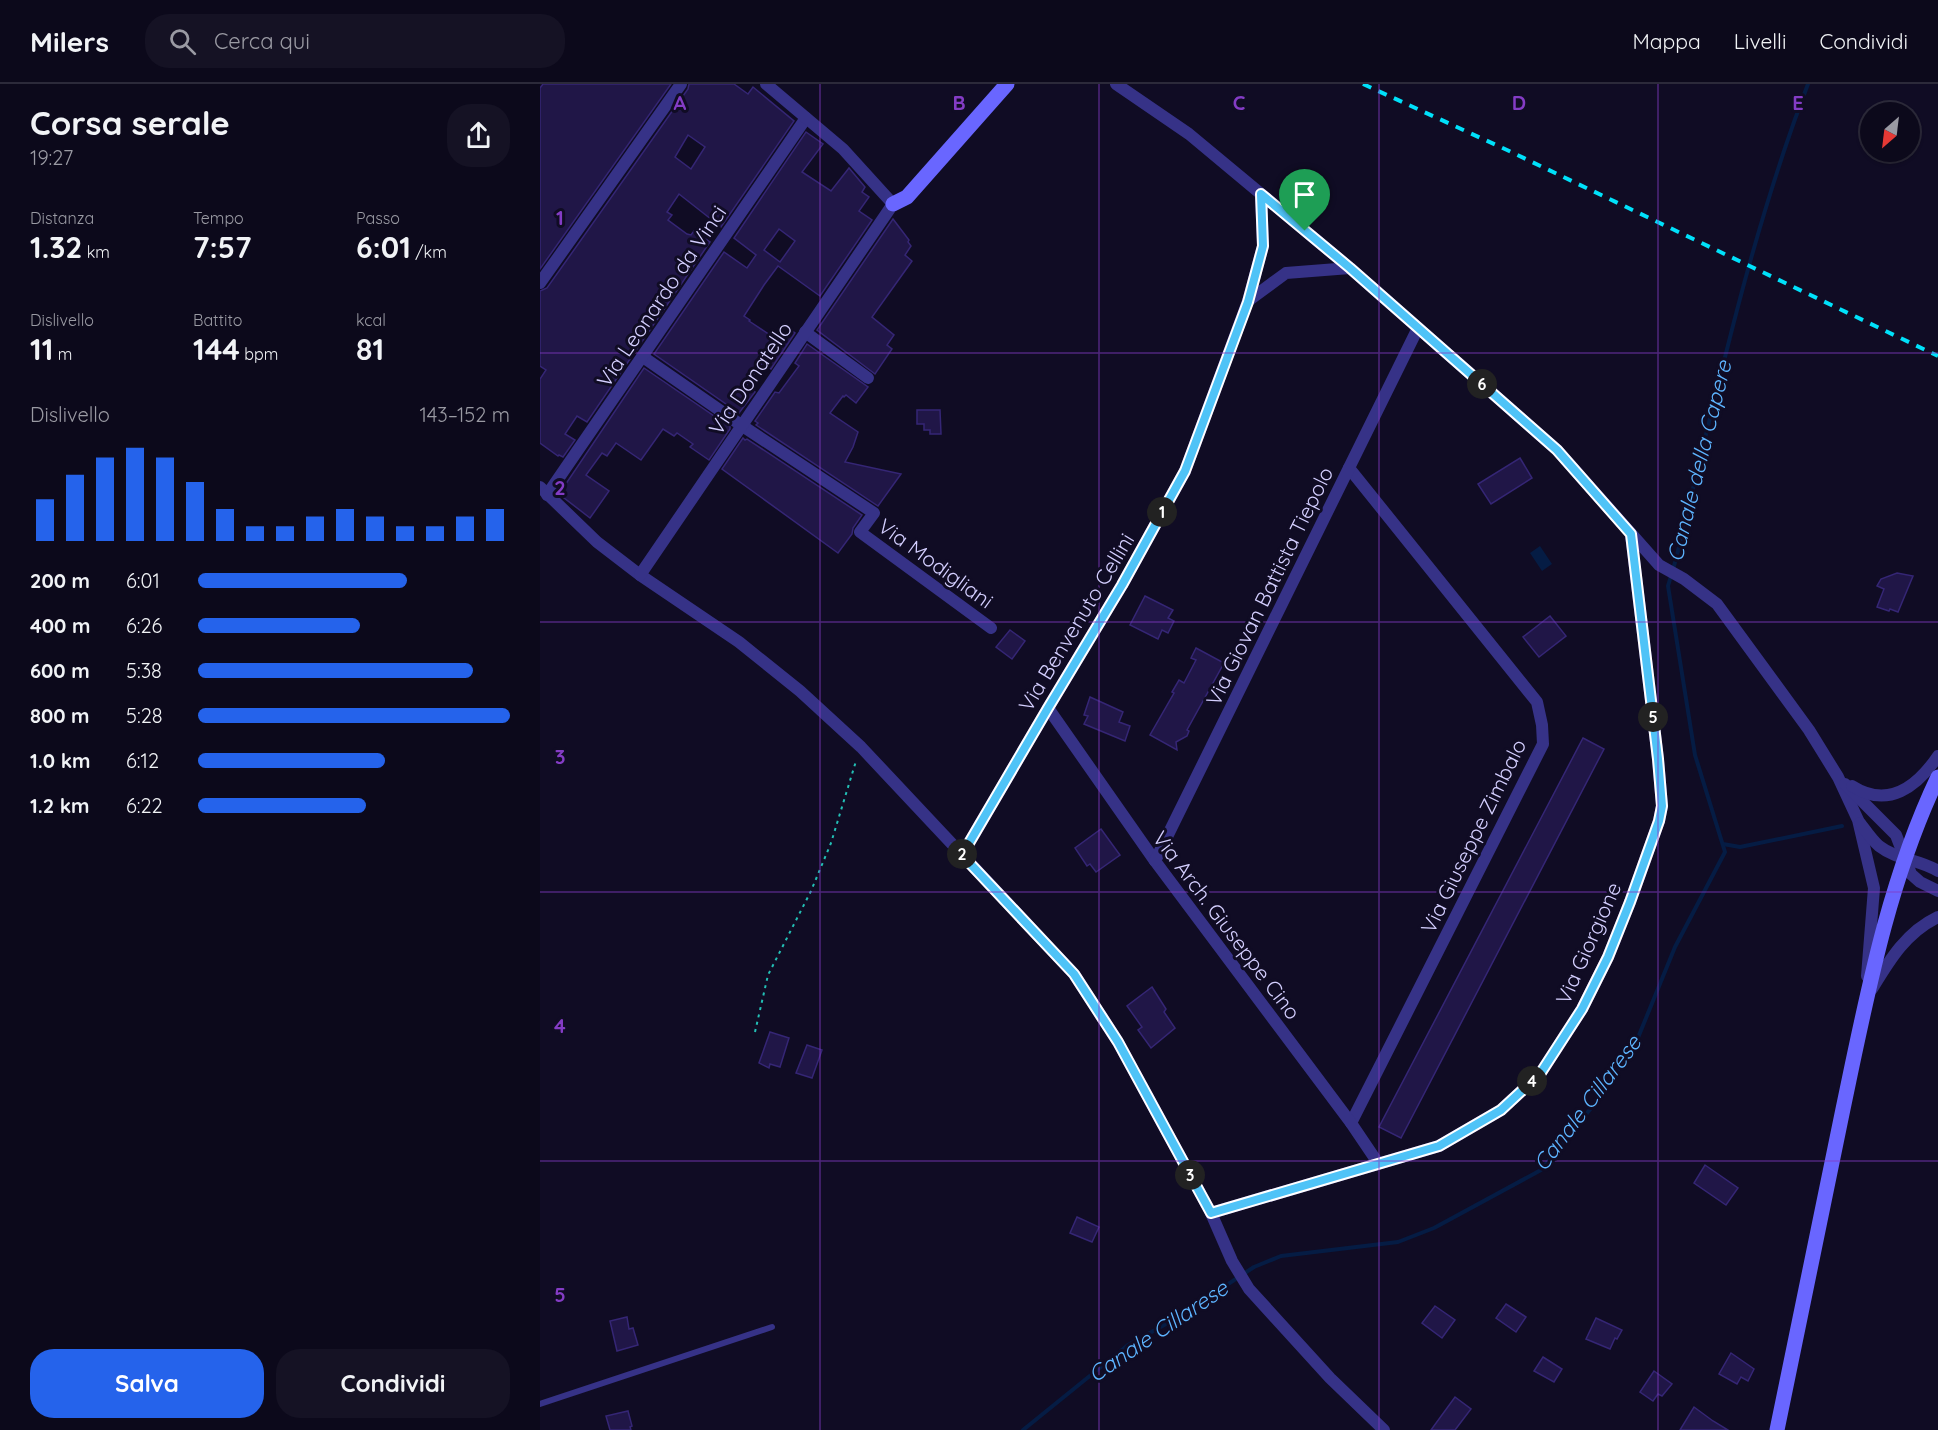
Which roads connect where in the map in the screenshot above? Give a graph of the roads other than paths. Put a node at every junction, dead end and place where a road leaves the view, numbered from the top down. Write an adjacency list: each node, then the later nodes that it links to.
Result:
1 (681, 84): 9 (street)
2 (766, 84): 5 (street)
3 (1007, 84): 7 (main road)
4 (1116, 84): 6 (street)
5 (806, 118): 7 (street); 13 (street, Via Leonardo da Vinci)
6 (1261, 194): 8 (street); 10 (street, Via Benvenuto Cellini)
7 (893, 204): 12 (street, Via Donatello)
8 (1350, 268): 10 (street); 11 (street)
9 (540, 284)
10 (1248, 302): 21 (street, Via Benvenuto Cellini)
11 (1418, 328): 16 (street, Via Giovan Battista Tiepolo); 18 (street)
12 (805, 332): 14 (street); 15 (street, Via Donatello)
13 (643, 357): 15 (street); 17 (street, Via Leonardo da Vinci)
14 (868, 378)
15 (741, 425): 19 (street, Via Donatello); 20 (street, Via Modigliani)
16 (1349, 468): 28 (street, Via Giovan Battista Tiepolo); 33 (street, Via Giuseppe Zimbalo)
17 (544, 491): 19 (street)
18 (1631, 534): 23 (street); 34 (street, Via Giorgione)
19 (640, 575): 26 (street)
20 (991, 628)
21 (1048, 708): 26 (street, Via Benvenuto Cellini); 28 (street, Via Arch. Giuseppe Cino)
22 (1938, 756): 23 (street)
23 (1838, 777): 25 (street); 27 (street)
24 (1938, 777): 27 (main road)
25 (1857, 820): 27 (street); 32 (street)
26 (962, 855): 35 (street)
27 (1905, 859): 29 (street); 30 (street); 32 (main road)
28 (1155, 861): 33 (street, Via Arch. Giuseppe Cino)
29 (1938, 871)
30 (1938, 891)
31 (1938, 917): 32 (street)
32 (1865, 1000): 39 (main road)
33 (1351, 1124): 34 (street, Via Arch. Giuseppe Cino)
34 (1378, 1163): 35 (street, Via Giorgione)
35 (1211, 1213): 38 (street)
36 (772, 1327): 37 (lane)
37 (540, 1404)
38 (1384, 1430)
39 (1777, 1430)

